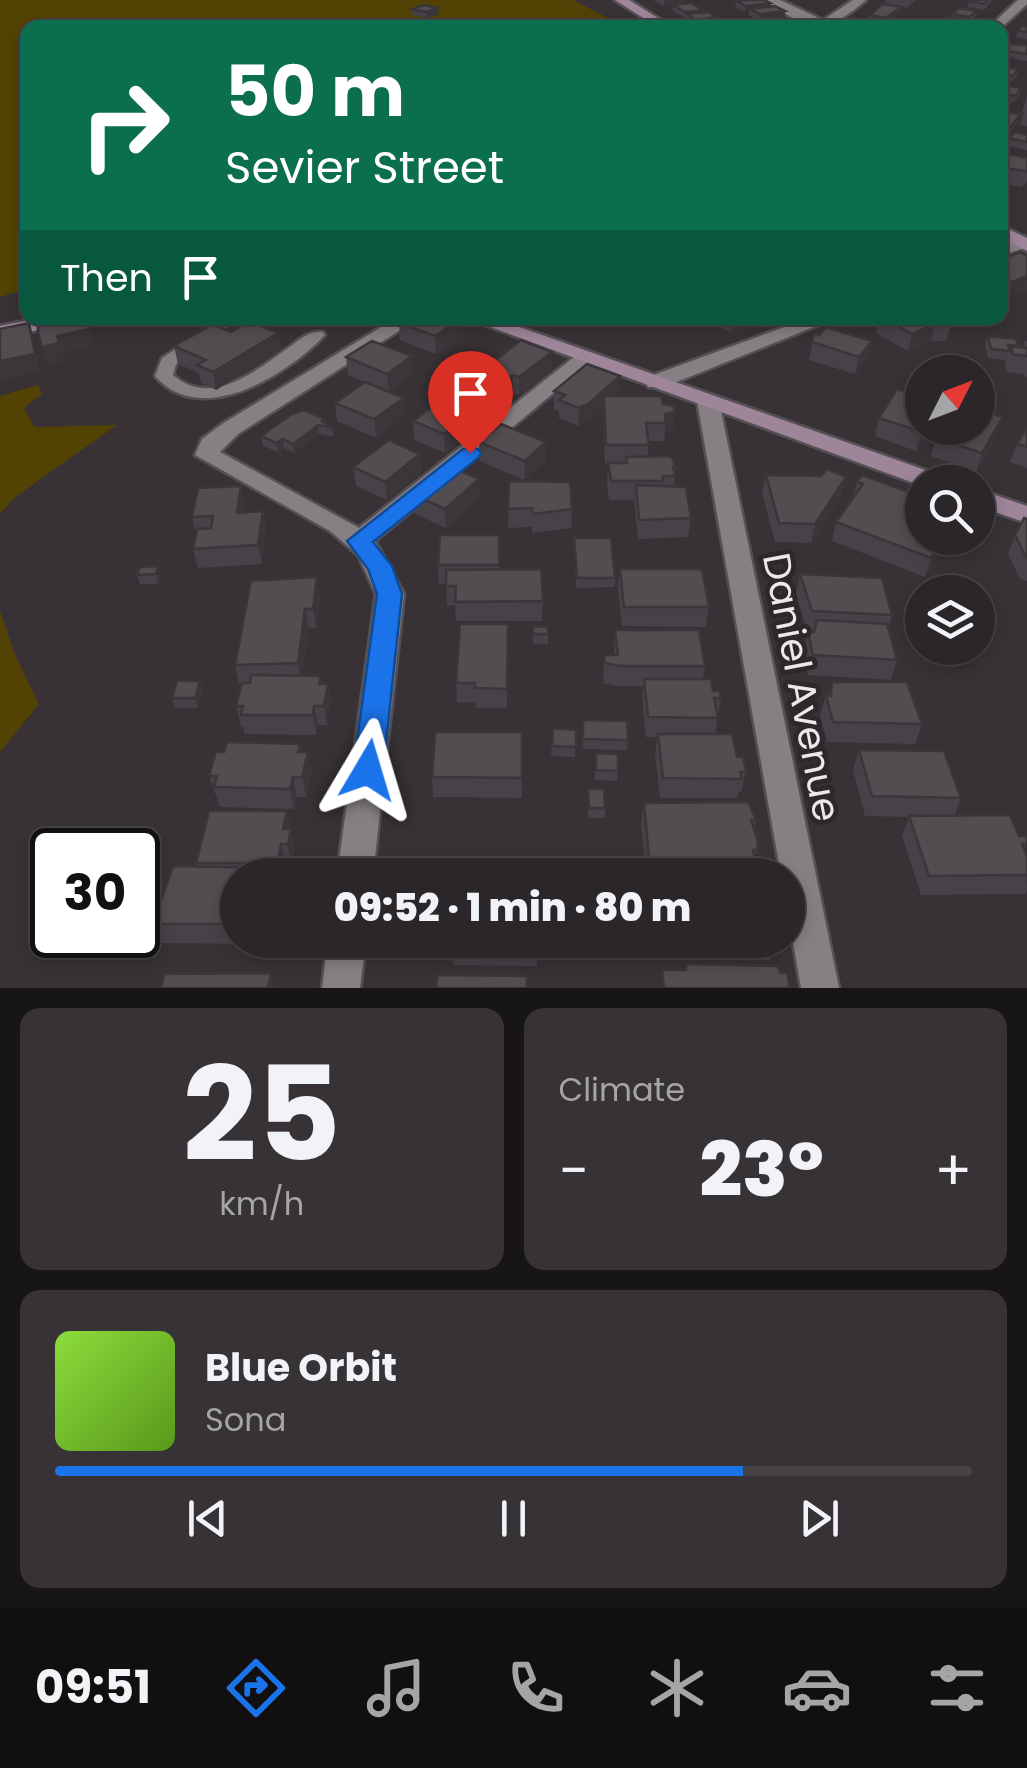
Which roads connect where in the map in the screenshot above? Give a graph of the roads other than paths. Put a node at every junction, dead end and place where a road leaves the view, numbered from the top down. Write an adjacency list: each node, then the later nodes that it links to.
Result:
1 (621, 0): 5 (main road)
2 (770, 0): 6 (street)
3 (860, 0): 7 (street)
4 (1024, 0): 8 (street)
5 (655, 20)
6 (809, 20)
7 (830, 20)
8 (1003, 20)
9 (34, 325): 14 (main road)
10 (218, 325): 15 (lane)
11 (398, 325): 22 (street)
12 (496, 325): 16 (main road)
13 (807, 325): 17 (street)
14 (0, 332)
15 (317, 336)
16 (586, 357): 17 (main road); 22 (street)
17 (656, 382): 18 (main road)
18 (708, 401): 19 (main road); 26 (street, Daniel Avenue)
19 (905, 471)
20 (995, 504): 21 (main road)
21 (1027, 515)
22 (359, 541): 23 (street)
23 (357, 858)
24 (345, 958): 25 (street)
25 (341, 988)
26 (820, 988)

